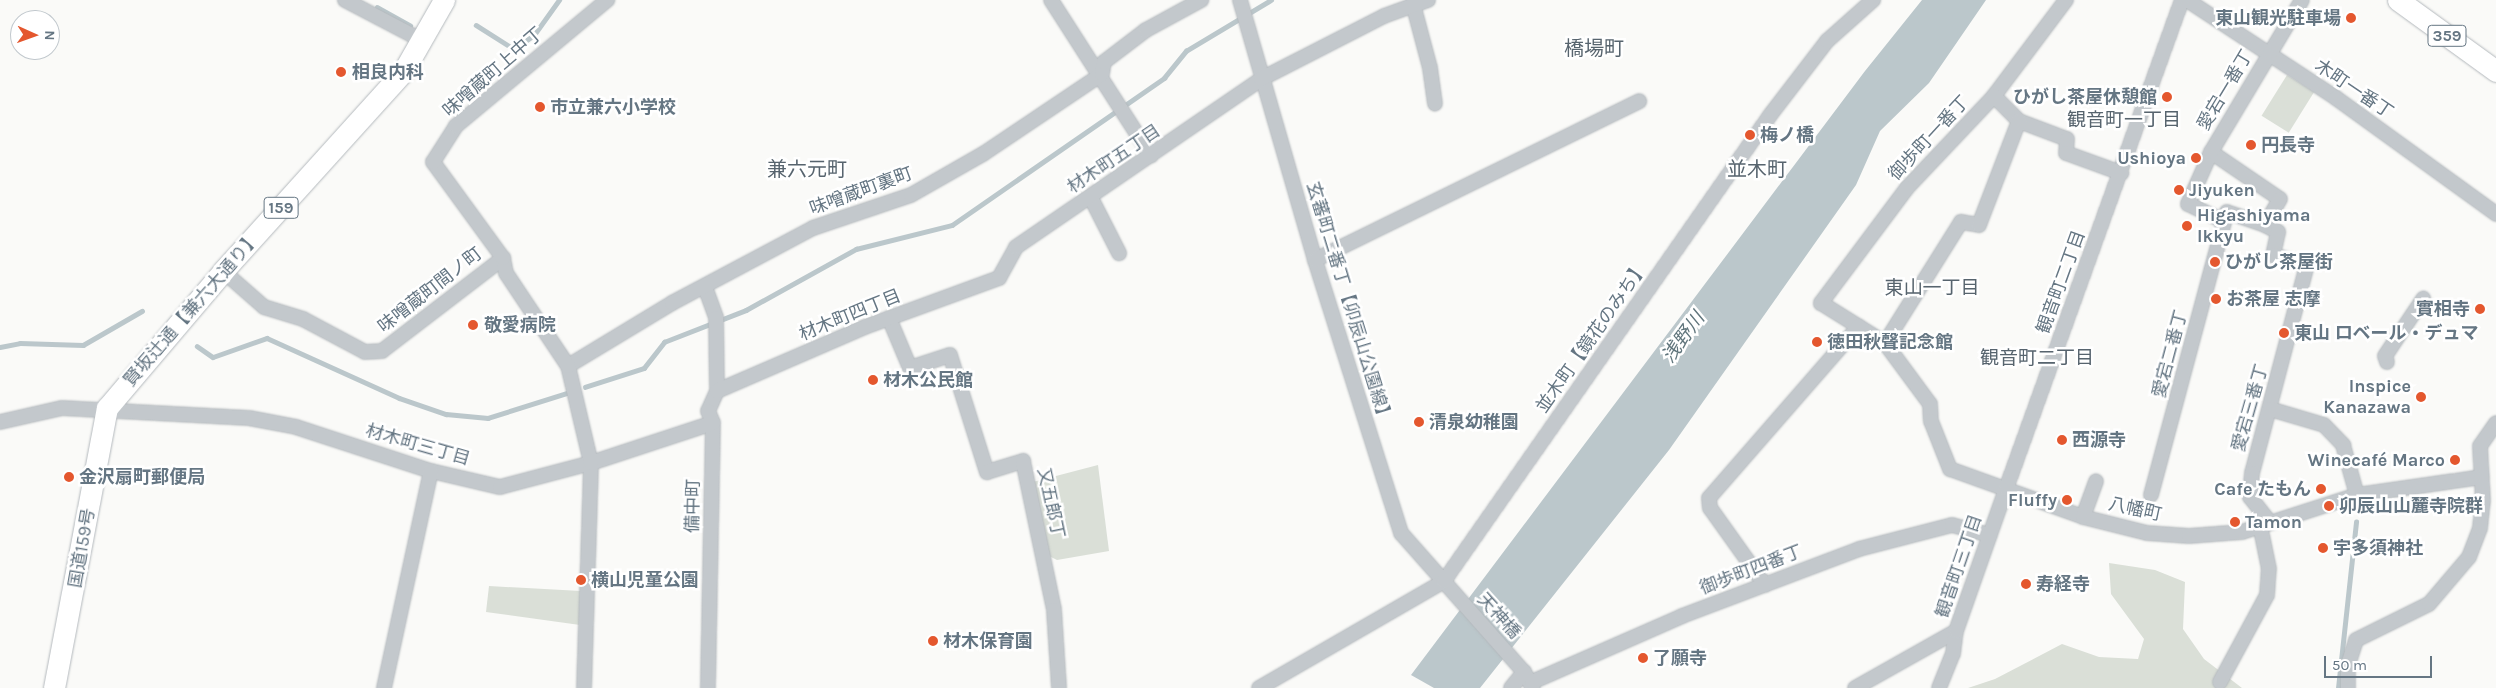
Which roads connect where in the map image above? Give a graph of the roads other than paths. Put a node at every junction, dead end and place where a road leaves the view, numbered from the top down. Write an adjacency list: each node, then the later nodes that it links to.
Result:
1 (345, 0): 14 (street)
2 (444, 0): 14 (highway, 賢坂辻通【兼六大通り】 / 159)
3 (607, 0): 31 (street, 味噌蔵町上中丁)
4 (1051, 0): 17 (street)
5 (1200, 0): 17 (street, 味噌蔵町裏町)
6 (1873, 0): 59 (street, 並木町【鏡花のみち】)
7 (2066, 0): 19 (street, 御歩町一番丁)
8 (2182, 0): 25 (street)
9 (2187, 0): 15 (street, 木町一番丁)
10 (2302, 0): 15 (street, 愛宕一番丁)
11 (2398, 0): 16 (highway, 359)
12 (1420, 1): 18 (street, 材木町五丁目); 21 (street)
13 (1243, 11): 18 (street, 玄蕃町二番丁【卯辰山公園線】)
14 (423, 41): 33 (highway, 賢坂辻通【兼六大通り】 / 159)
15 (2268, 55): 23 (street, 愛宕一番丁); 27 (street, 木町一番丁)
16 (2494, 67)
17 (1102, 74): 24 (street); 35 (street, 味噌蔵町裏町)
18 (1261, 79): 24 (street, 材木町五丁目); 32 (street, 玄蕃町二番丁【卯辰山公園線】)
19 (1994, 96): 22 (street); 38 (street, 御歩町一番丁)
20 (1639, 101): 32 (street)
21 (1435, 104)
22 (2020, 121): 25 (street); 39 (street)
23 (2211, 152): 28 (street, 愛宕一番丁); 29 (street)
24 (1151, 156): 26 (street, 材木町五丁目)
25 (2120, 173): 52 (street, 観音町二丁目)
26 (1091, 198): 30 (street); 34 (street, 材木町五丁目)
27 (2496, 214)
28 (2223, 221): 29 (street); 53 (street, 愛宕二番丁)
29 (2265, 225): 44 (street, 愛宕三番丁)
30 (1119, 253)
31 (503, 258): 33 (street, 味噌蔵町間ノ町); 41 (street)
32 (1315, 260): 59 (street, 玄蕃町二番丁【卯辰山公園線】)
33 (223, 271): 43 (highway, 賢坂辻通【兼六大通り】 / 159)
34 (999, 278): 37 (street, 材木町四丁目)
35 (705, 287): 41 (street, 味噌蔵町裏町); 42 (street, 備中町)
36 (2423, 300): 40 (street)
37 (889, 318): 42 (street, 材木町四丁目); 67 (street, 又五郎丁)
38 (1859, 326): 39 (street); 58 (street)
39 (1885, 343): 52 (street, 八幡町)
40 (2387, 362)
41 (568, 366): 48 (street)
42 (717, 391): 46 (street, 備中町)
43 (107, 408): 45 (street, 材木町三丁目); 49 (street, 材木町三丁目); 63 (highway, 国道159号 / 159)
44 (2270, 410): 54 (street); 56 (street, 愛宕三番丁)
45 (0, 422)
46 (713, 423): 48 (street, 材木町三丁目); 66 (street, 備中町)
47 (2496, 423): 50 (street)
48 (591, 464): 49 (street, 材木町三丁目); 65 (street)
49 (431, 471): 64 (street)
50 (2482, 477): 54 (street, 八幡町); 72 (street)
51 (2096, 480): 55 (street)
52 (2006, 489): 55 (street, 八幡町); 57 (street, 観音町三丁目)
53 (2151, 495)
54 (2358, 495): 56 (street, 八幡町)
55 (2083, 517): 56 (street, 八幡町)
56 (2265, 523): 62 (street)
57 (1990, 535): 58 (street, 御歩町四番丁); 60 (street, 観音町三丁目)
58 (1765, 585): 61 (street, 御歩町四番丁)
59 (1448, 587): 61 (street, 天神橋); 68 (street, 並木町【鏡花のみち】)
60 (1956, 631): 70 (street, 観音町三丁目); 71 (street)
61 (1527, 677): 69 (street)
62 (2220, 682)
63 (54, 688)
64 (384, 688)
65 (584, 688)
66 (708, 688)
67 (1060, 688)
68 (1259, 688)
69 (1511, 688)
70 (1855, 688)
71 (1938, 688)
72 (2348, 688)

